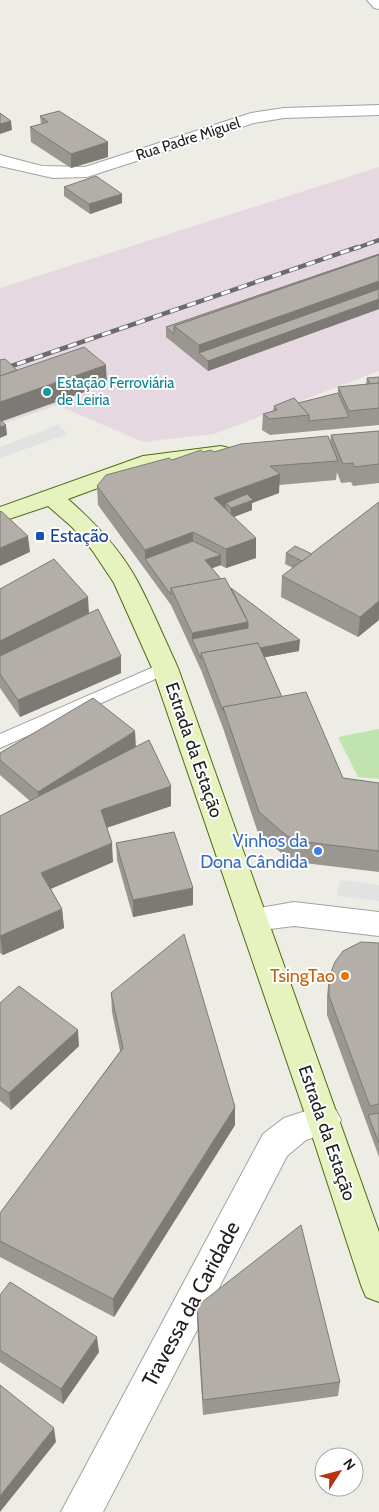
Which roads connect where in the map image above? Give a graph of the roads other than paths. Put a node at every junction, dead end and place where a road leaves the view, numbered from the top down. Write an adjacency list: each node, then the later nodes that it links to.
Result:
1 (374, 0): 2 (street)
2 (379, 5)
3 (379, 110): 4 (street, Rua Padre Miguel)
4 (0, 160)
5 (241, 451): 6 (main road)
6 (51, 496): 7 (main road); 8 (main road, Estrada da Estação)
7 (0, 516)
8 (165, 668): 9 (lane); 10 (main road, Estrada da Estação)
9 (0, 742)
10 (253, 919): 11 (street); 12 (main road, Estrada da Estação)
11 (379, 924)
12 (324, 1120): 13 (main road, Estrada da Estação); 14 (street, Travessa da Caridade)
13 (379, 1285)
14 (81, 1512)

